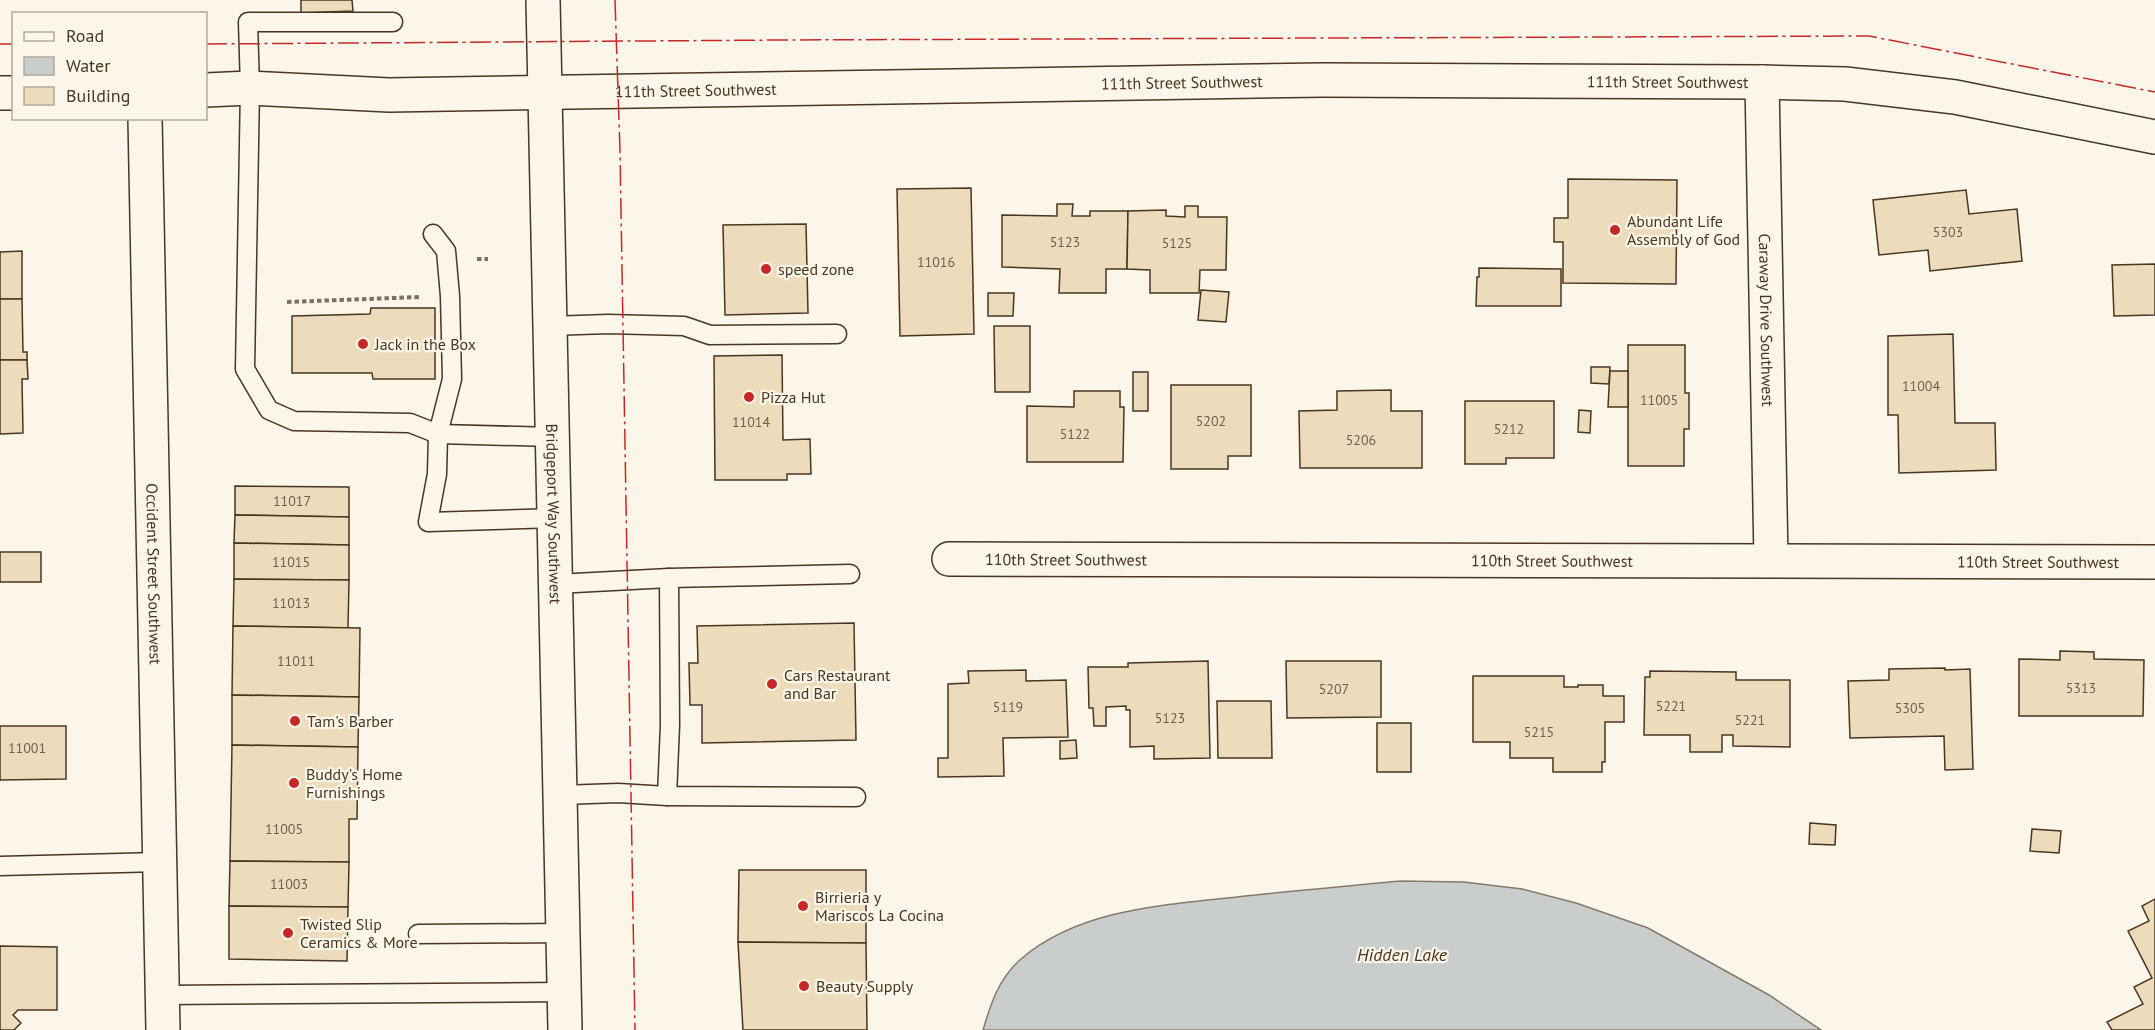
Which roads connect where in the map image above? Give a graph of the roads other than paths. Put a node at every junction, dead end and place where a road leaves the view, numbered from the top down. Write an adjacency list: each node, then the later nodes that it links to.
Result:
1 (543, 0): 6 (street, Bridgeport Way Southwest)
2 (393, 22): 4 (lane)
3 (1762, 82): 6 (street, 111th Street Southwest); 8 (street, 111th Street Southwest); 16 (street, Caraway Drive Southwest)
4 (250, 88): 5 (street, 111th Street Southwest); 6 (street, 111th Street Southwest); 12 (lane)
5 (207, 90)
6 (545, 93): 10 (street, Bridgeport Way Southwest)
7 (145, 120): 24 (street, Occident Street Southwest)
8 (2155, 137)
9 (433, 234): 12 (lane)
10 (550, 326): 11 (lane); 13 (street, Bridgeport Way Southwest)
11 (837, 334)
12 (438, 434): 13 (lane); 14 (lane)
13 (553, 437): 14 (street, Bridgeport Way Southwest)
14 (555, 518): 20 (street, Bridgeport Way Southwest)
15 (949, 559): 16 (street, 110th Street Southwest)
16 (1771, 560): 17 (street, 110th Street Southwest)
17 (2155, 562)
18 (850, 574): 19 (lane)
19 (669, 578): 20 (lane); 22 (lane)
20 (556, 584): 21 (street, Bridgeport Way Southwest)
21 (561, 795): 22 (lane); 26 (street, Bridgeport Way Southwest)
22 (667, 796): 23 (lane)
23 (856, 797)
24 (160, 862): 25 (lane); 29 (street, Occident Street Southwest)
25 (0, 866)
26 (564, 933): 27 (lane); 28 (street, Bridgeport Way Southwest)
27 (418, 934)
28 (564, 992): 29 (lane); 31 (street, Bridgeport Way Southwest)
29 (163, 995): 30 (street, Occident Street Southwest)
30 (163, 1030)
31 (565, 1030)

